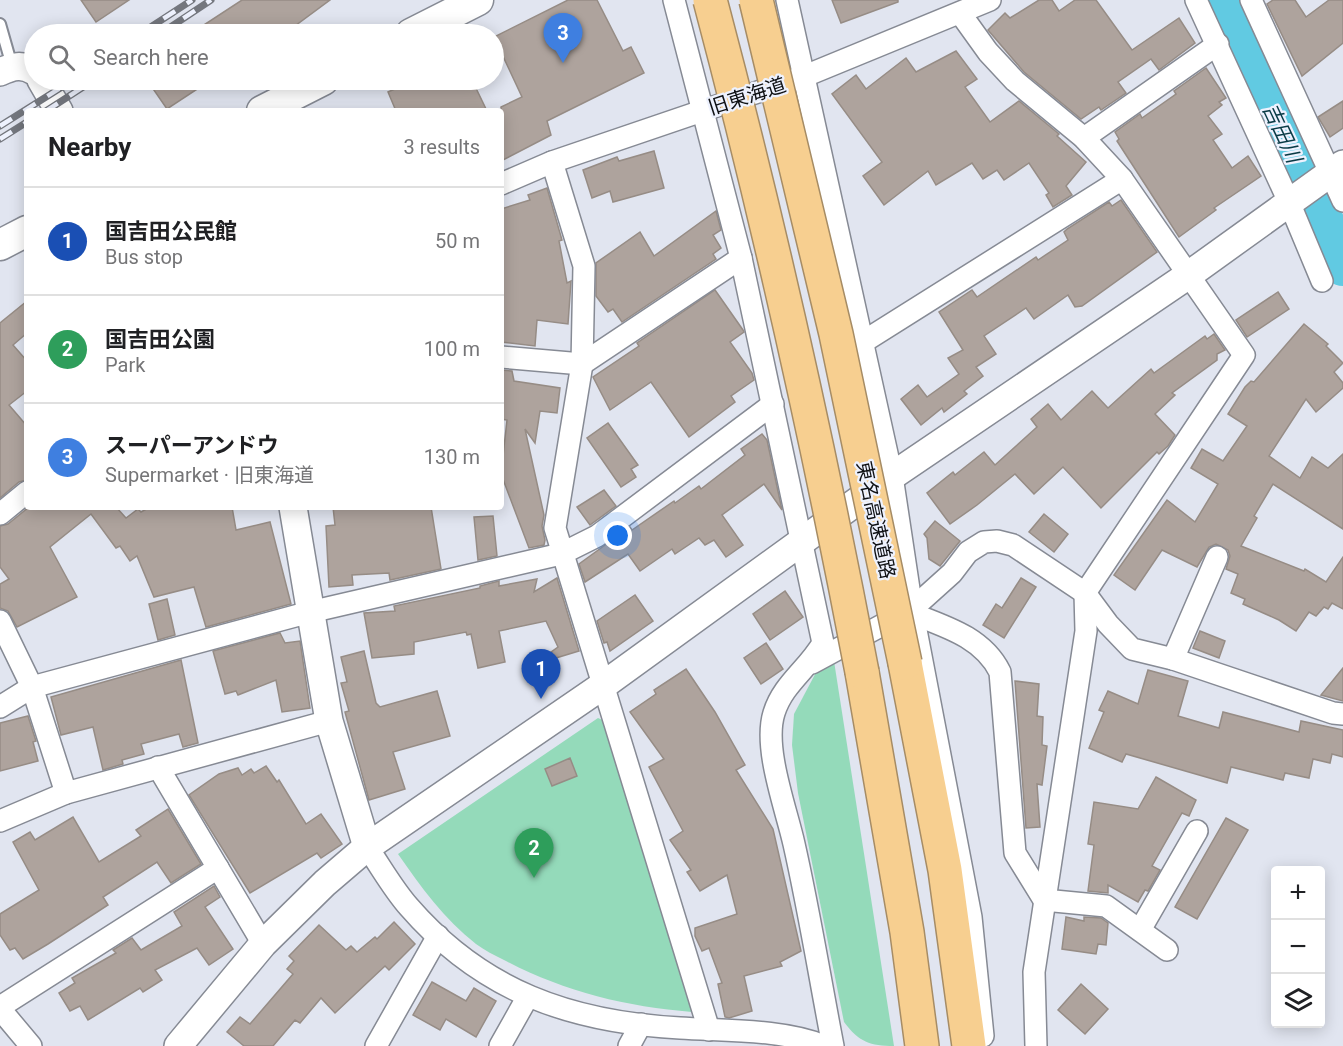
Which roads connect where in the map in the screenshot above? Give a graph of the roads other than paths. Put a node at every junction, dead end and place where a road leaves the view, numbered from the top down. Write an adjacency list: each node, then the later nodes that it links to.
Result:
1 (478, 0): 11 (main road)
2 (674, 0): 19 (street)
3 (710, 0): 77 (highway, bridge)
4 (756, 0): 78 (highway, 東名高速道路, bridge)
5 (787, 0): 14 (street)
6 (990, 0): 9 (street, 旧東海道)
7 (1196, 0): 12 (street)
8 (1251, 0): 22 (street)
9 (960, 12): 14 (street, 旧東海道); 20 (street)
10 (0, 24): 13 (lane)
11 (431, 24)
12 (1218, 44): 20 (street); 26 (street)
13 (15, 70)
14 (805, 76): 19 (street, 旧東海道); 32 (street)
15 (47, 90): 17 (street)
16 (303, 90): 18 (main road)
17 (57, 108)
18 (268, 108)
19 (702, 111): 21 (street, 旧東海道); 29 (street)
20 (1084, 138): 23 (street)
21 (552, 162): 24 (street, 旧東海道); 34 (street)
22 (1337, 168): 25 (street); 26 (street)
23 (1122, 179): 30 (street); 32 (street)
24 (504, 183)
25 (1343, 201)
26 (1289, 202): 30 (street); 31 (street)
27 (24, 233): 28 (main road)
28 (0, 245)
29 (741, 258): 34 (street); 35 (street)
30 (1190, 274): 36 (street); 43 (street)
31 (1322, 281)
32 (863, 342): 36 (street)
33 (504, 357): 34 (street)
34 (582, 364): 41 (street)
35 (773, 404): 40 (street); 41 (street)
36 (892, 476): 40 (street); 45 (street)
37 (24, 494): 39 (street)
38 (293, 510): 44 (street)
39 (0, 514)
40 (802, 540): 48 (street); 49 (street)
41 (561, 554): 44 (street); 49 (street)
42 (1217, 557): 47 (street)
43 (1085, 593): 45 (street); 47 (street); 60 (street)
44 (310, 612): 50 (street); 53 (street)
45 (913, 612): 48 (street); 60 (street); 79 (street)
46 (0, 621): 50 (street)
47 (1173, 659): 52 (street)
48 (811, 663): 76 (street)
49 (605, 684): 58 (street); 68 (street)
50 (32, 687): 51 (street); 55 (street)
51 (0, 707)
52 (1343, 714)
53 (330, 721): 54 (street); 58 (street)
54 (158, 767): 55 (street); 59 (street)
55 (66, 793): 56 (street)
56 (0, 821)
57 (1197, 831): 61 (street)
58 (367, 847): 62 (street); 63 (street)
59 (218, 868): 63 (street); 66 (street)
60 (1044, 900): 61 (street); 80 (street)
61 (1140, 930): 64 (street)
62 (438, 936): 65 (street); 72 (street)
63 (263, 944): 71 (street)
64 (1167, 950)
65 (527, 998): 67 (street); 73 (street)
66 (0, 1008): 70 (street)
67 (641, 1024): 68 (street); 74 (street)
68 (709, 1030): 69 (street)
69 (750, 1040): 75 (street)
70 (31, 1046)
71 (178, 1046)
72 (376, 1046)
73 (500, 1046)
74 (629, 1046)
75 (824, 1046)
76 (833, 1046)
77 (922, 1046)
78 (969, 1046)
79 (984, 1046)
80 (1036, 1046)

